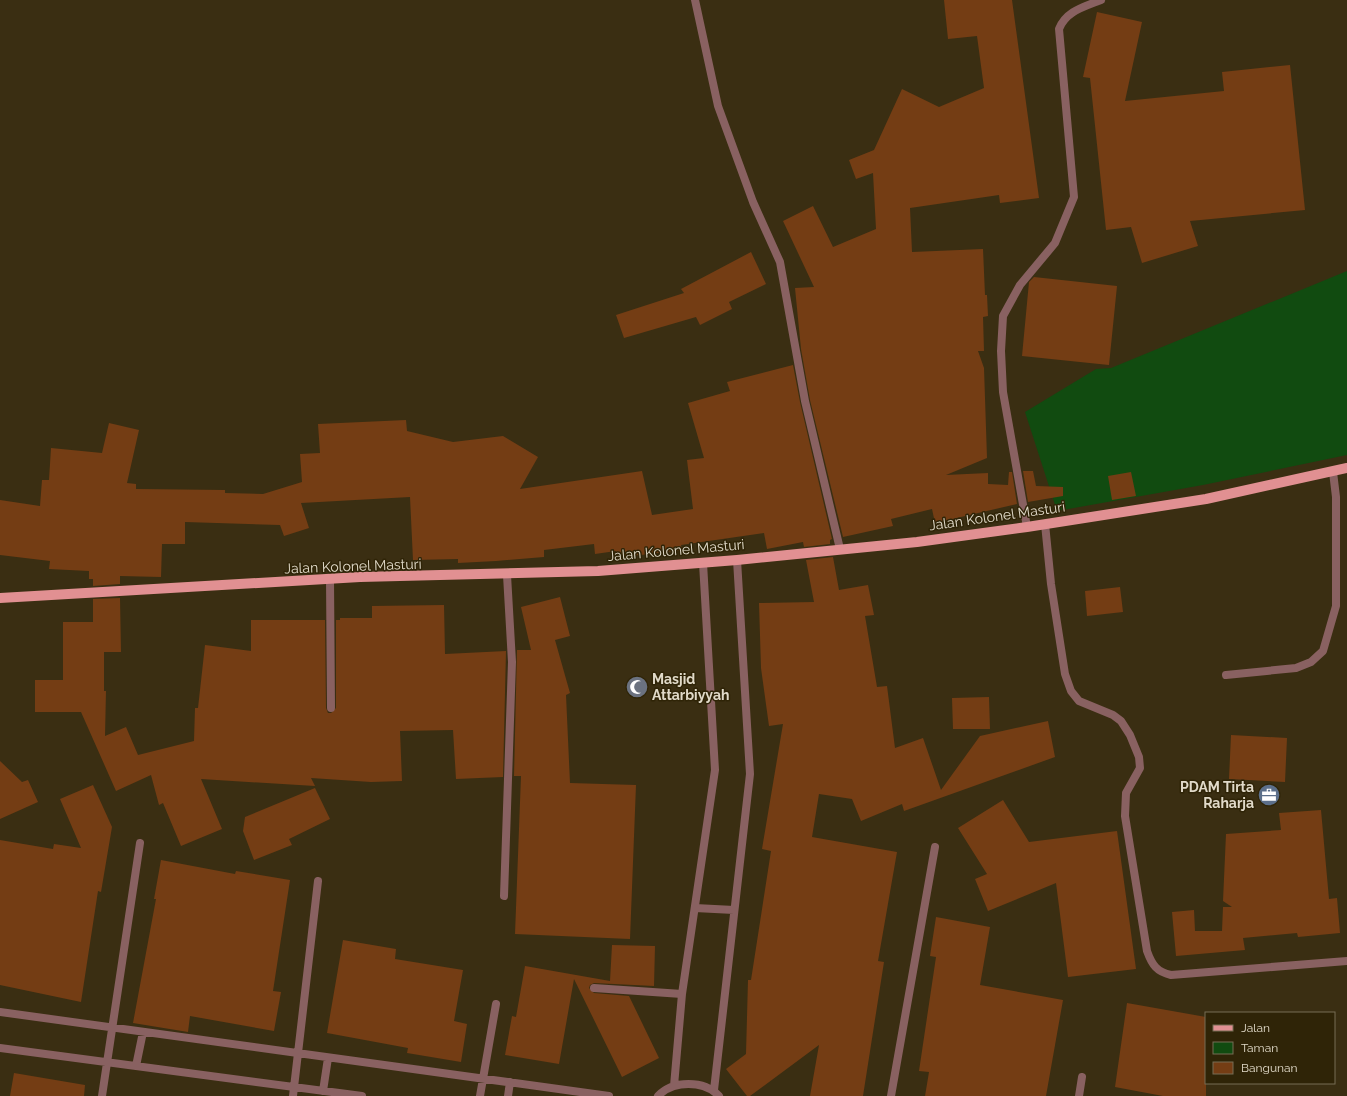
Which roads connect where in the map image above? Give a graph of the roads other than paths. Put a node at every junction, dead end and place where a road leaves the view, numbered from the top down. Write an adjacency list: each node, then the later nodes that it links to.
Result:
1 (695, 0): 7 (street)
2 (1101, 0): 6 (street)
3 (1347, 468): 4 (main road, Jalan Kolonel Masturi)
4 (1332, 472): 5 (main road, Jalan Kolonel Masturi); 13 (street)
5 (1045, 524): 6 (main road, Jalan Kolonel Masturi); 21 (street)
6 (1027, 527): 7 (main road, Jalan Kolonel Masturi)
7 (840, 549): 8 (main road, Jalan Kolonel Masturi)
8 (737, 560): 9 (main road, Jalan Kolonel Masturi); 20 (street)
9 (703, 562): 10 (main road, Jalan Kolonel Masturi); 19 (street)
10 (507, 575): 11 (main road, Jalan Kolonel Masturi); 18 (street)
11 (330, 579): 12 (main road, Jalan Kolonel Masturi); 14 (street)
12 (0, 598)
13 (1226, 675)
14 (331, 708)
15 (140, 843): 26 (street)
16 (934, 847): 47 (street)
17 (318, 881): 29 (street)
18 (504, 896)
19 (695, 908): 20 (street); 23 (street)
20 (734, 910): 39 (street)
21 (1347, 961)
22 (594, 988): 23 (street)
23 (682, 994): 36 (street)
24 (496, 1004): 34 (street)
25 (0, 1012): 26 (street)
26 (112, 1028): 27 (street); 31 (street)
27 (143, 1032): 29 (street); 32 (street)
28 (0, 1048): 31 (street)
29 (298, 1053): 30 (street); 37 (street)
30 (328, 1058): 34 (street); 38 (street)
31 (107, 1063): 32 (street); 40 (street)
32 (136, 1066): 37 (street)
33 (1082, 1077): 48 (street)
34 (483, 1079): 35 (street); 43 (street)
35 (510, 1082): 44 (street); 45 (street)
36 (674, 1086): 39 (street); 46 (street)
37 (294, 1087): 38 (street); 41 (street)
38 (323, 1091): 42 (street)
39 (716, 1093)
40 (102, 1096)
41 (293, 1096)
42 (362, 1096)
43 (480, 1096)
44 (508, 1096)
45 (609, 1096)
46 (658, 1096)
47 (891, 1096)
48 (1079, 1096)

